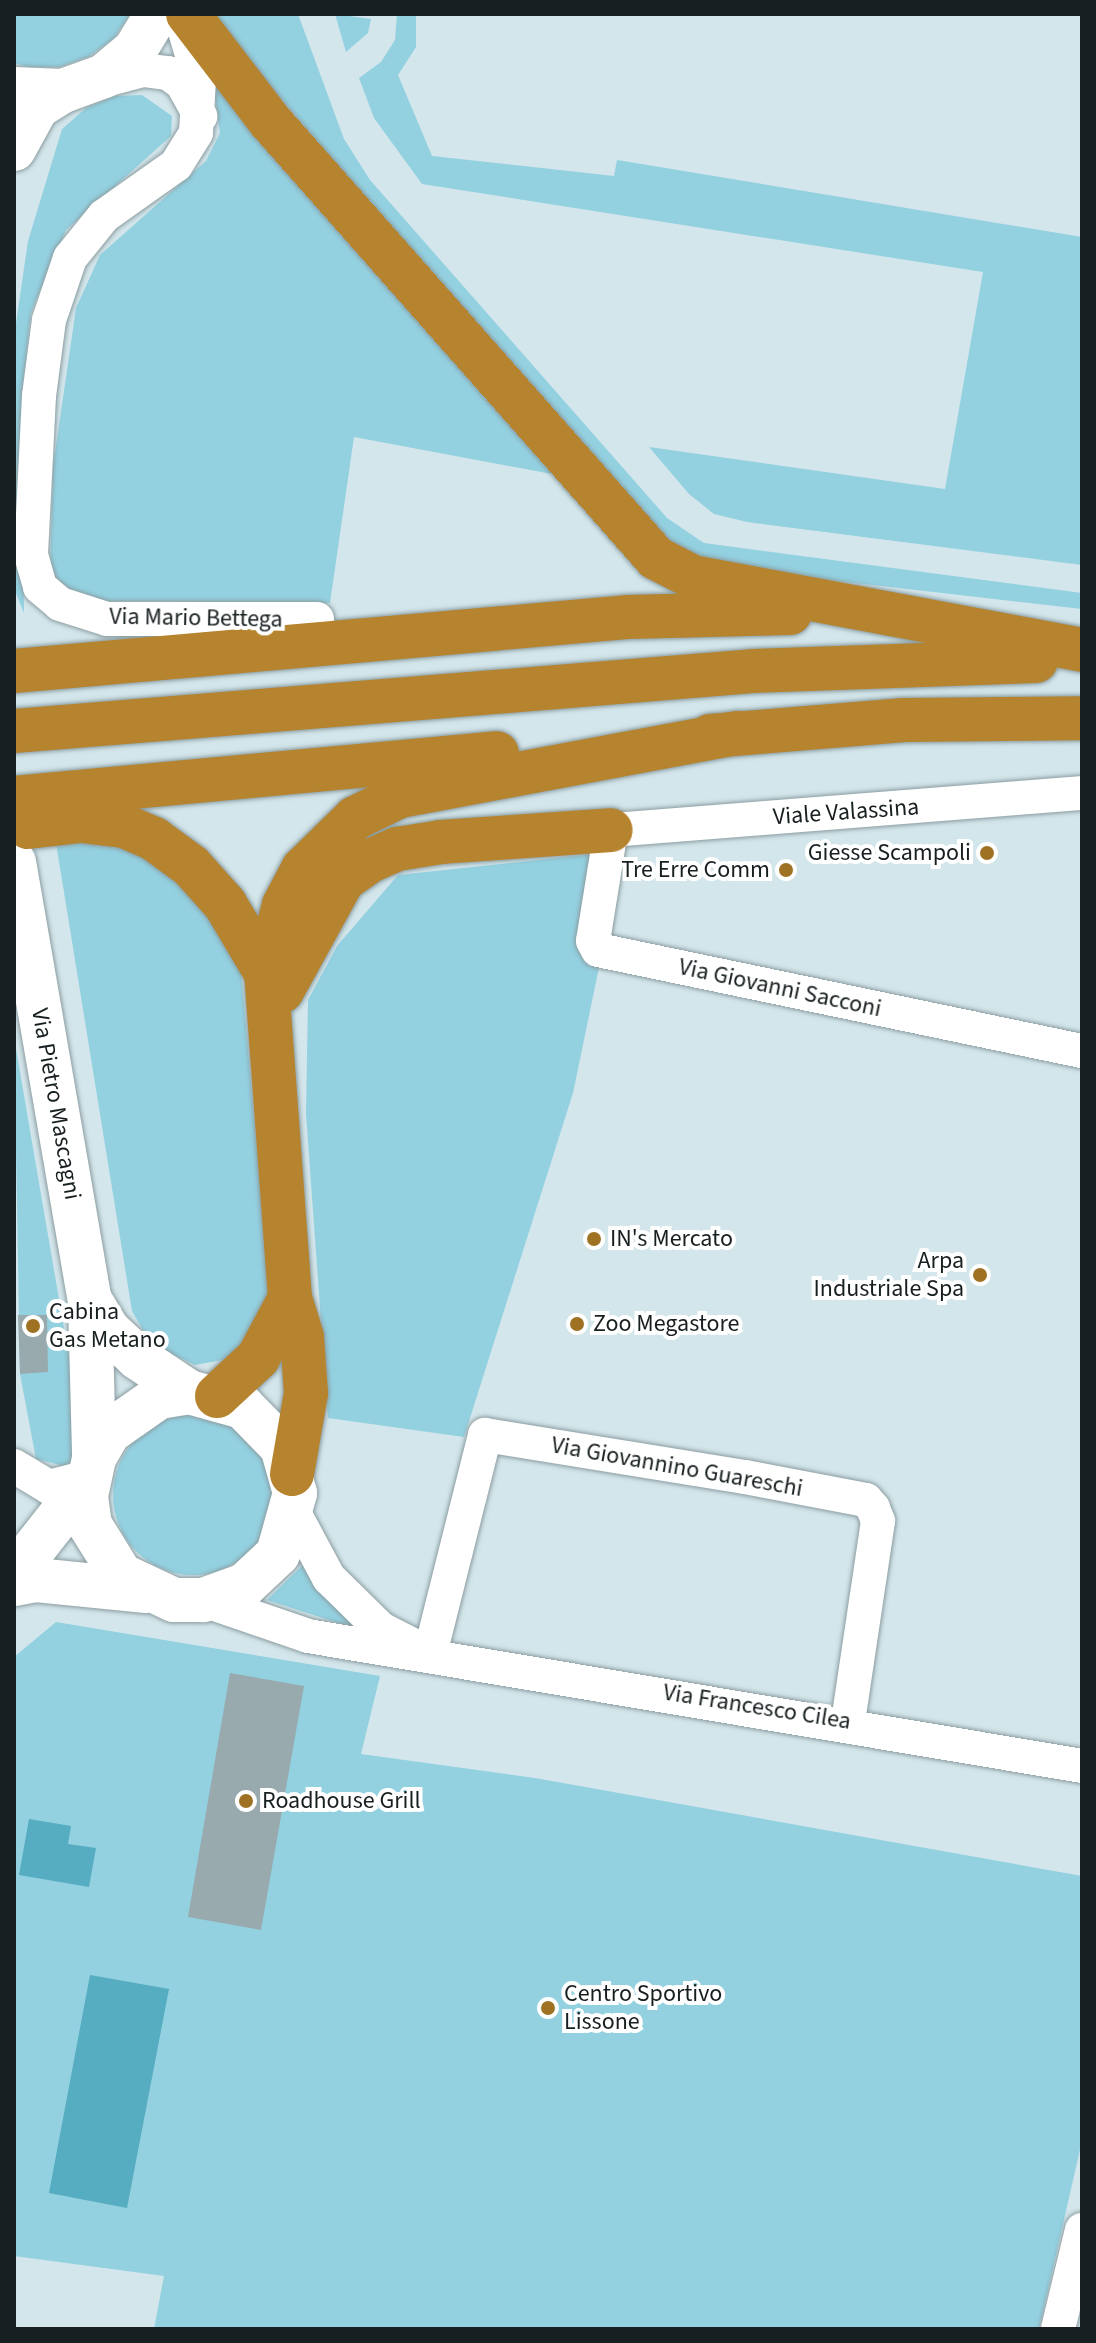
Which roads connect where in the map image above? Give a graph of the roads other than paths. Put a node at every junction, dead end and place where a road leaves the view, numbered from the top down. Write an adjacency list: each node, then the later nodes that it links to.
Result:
1 (157, 14): 4 (main road)
2 (179, 14): 6 (street, Via Mario Bettega)
3 (188, 14): 8 (highway)
4 (74, 88): 5 (main road); 6 (street); 7 (main road)
5 (14, 89)
6 (200, 116): 9 (street, Via Mario Bettega)
7 (14, 149)
8 (864, 612): 10 (highway); 12 (highway)
9 (317, 619)
10 (1082, 650)
11 (1082, 659): 14 (highway)
12 (14, 671)
13 (1082, 718): 15 (highway)
14 (14, 731)
15 (737, 733): 17 (highway); 21 (highway)
16 (1082, 793): 19 (street, Viale Valassina)
17 (14, 798)
18 (14, 828): 21 (highway)
19 (611, 830): 22 (highway); 23 (street, Via Giovanni Sacconi)
20 (14, 862): 25 (main road, Via Pietro Mascagni)
21 (266, 973): 22 (highway)
22 (268, 1023): 24 (highway)
23 (1082, 1051)
24 (290, 1298): 26 (highway); 29 (highway)
25 (90, 1300): 26 (main road, Via Pietro Mascagni); 28 (main road, Via Pietro Mascagni)
26 (203, 1394): 28 (main road); 29 (main road, Via Pietro Mascagni)
27 (14, 1466): 28 (street)
28 (89, 1477): 30 (main road); 32 (main road, Via Pietro Mascagni)
29 (293, 1493): 33 (main road); 34 (street, Via Francesco Cilea)
30 (14, 1574)
31 (14, 1584): 32 (main road)
32 (146, 1591): 33 (main road)
33 (203, 1600): 34 (street, Via Francesco Cilea)
34 (430, 1654): 35 (street, Via Francesco Cilea); 35 (street, Via Giovannino Guareschi)
35 (848, 1722): 36 (street, Via Francesco Cilea)
36 (1082, 1766)
37 (1082, 2230): 38 (street)
38 (1058, 2329)

